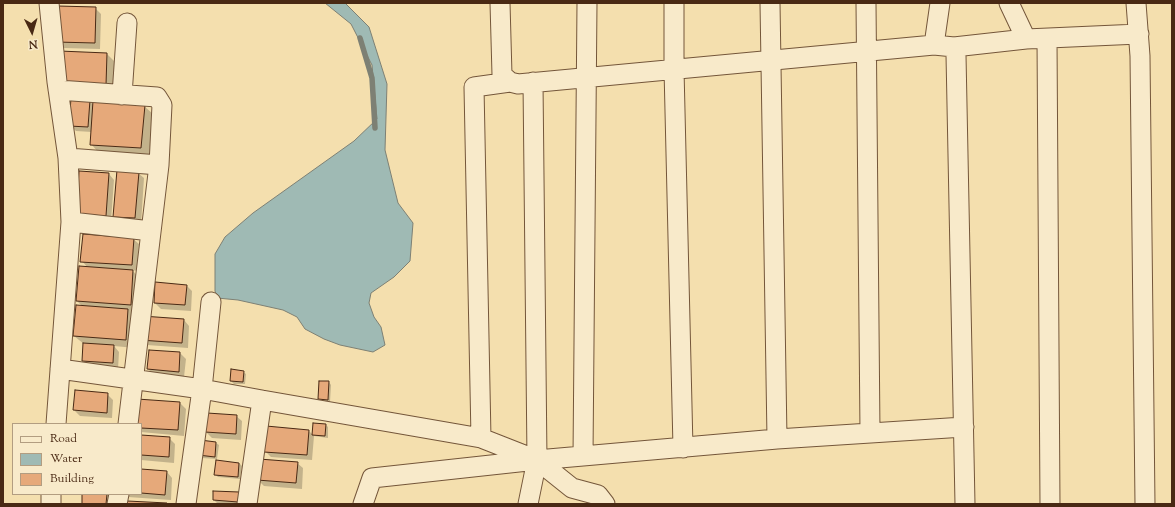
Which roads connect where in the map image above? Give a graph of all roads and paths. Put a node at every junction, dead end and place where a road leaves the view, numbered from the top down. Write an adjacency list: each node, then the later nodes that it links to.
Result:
1 (49, 3): 22 (street)
2 (500, 3): 20 (street)
3 (588, 3): 19 (street)
4 (674, 3): 18 (street)
5 (770, 3): 17 (street)
6 (866, 3): 16 (street)
7 (940, 3): 14 (street)
8 (1009, 3): 13 (street)
9 (1136, 3): 11 (street)
10 (128, 22): 23 (street)
11 (1139, 34): 12 (street); 49 (street)
12 (1047, 39): 13 (street); 48 (street)
13 (1026, 40): 15 (street)
14 (934, 45): 15 (street); 16 (street)
15 (954, 47): 35 (street)
16 (867, 52): 17 (street); 36 (street)
17 (771, 61): 18 (street); 38 (street)
18 (674, 69): 19 (street); 39 (street)
19 (587, 77): 21 (street); 40 (street)
20 (510, 82): 21 (street); 37 (street)
21 (533, 82): 41 (street)
22 (58, 90): 23 (street); 24 (street)
23 (122, 95): 25 (street)
24 (68, 158): 25 (street); 26 (street)
25 (160, 165): 27 (street)
26 (71, 222): 27 (street); 29 (street)
27 (151, 231): 30 (street)
28 (211, 302): 31 (street)
29 (60, 369): 30 (street); 33 (street)
30 (135, 378): 31 (street); 34 (street)
31 (202, 389): 32 (street); 42 (street)
32 (262, 400): 37 (street); 43 (street)
33 (56, 423)
34 (128, 423)
35 (964, 427): 36 (street); 47 (street)
36 (870, 432): 38 (street)
37 (481, 438): 41 (street)
38 (777, 439): 39 (street)
39 (683, 448): 40 (street)
40 (583, 456): 41 (street)
41 (537, 460): 44 (street); 45 (street); 46 (street)
42 (186, 504)
43 (247, 504)
44 (363, 504)
45 (528, 504)
46 (605, 504)
47 (965, 504)
48 (1050, 504)
49 (1145, 504)

